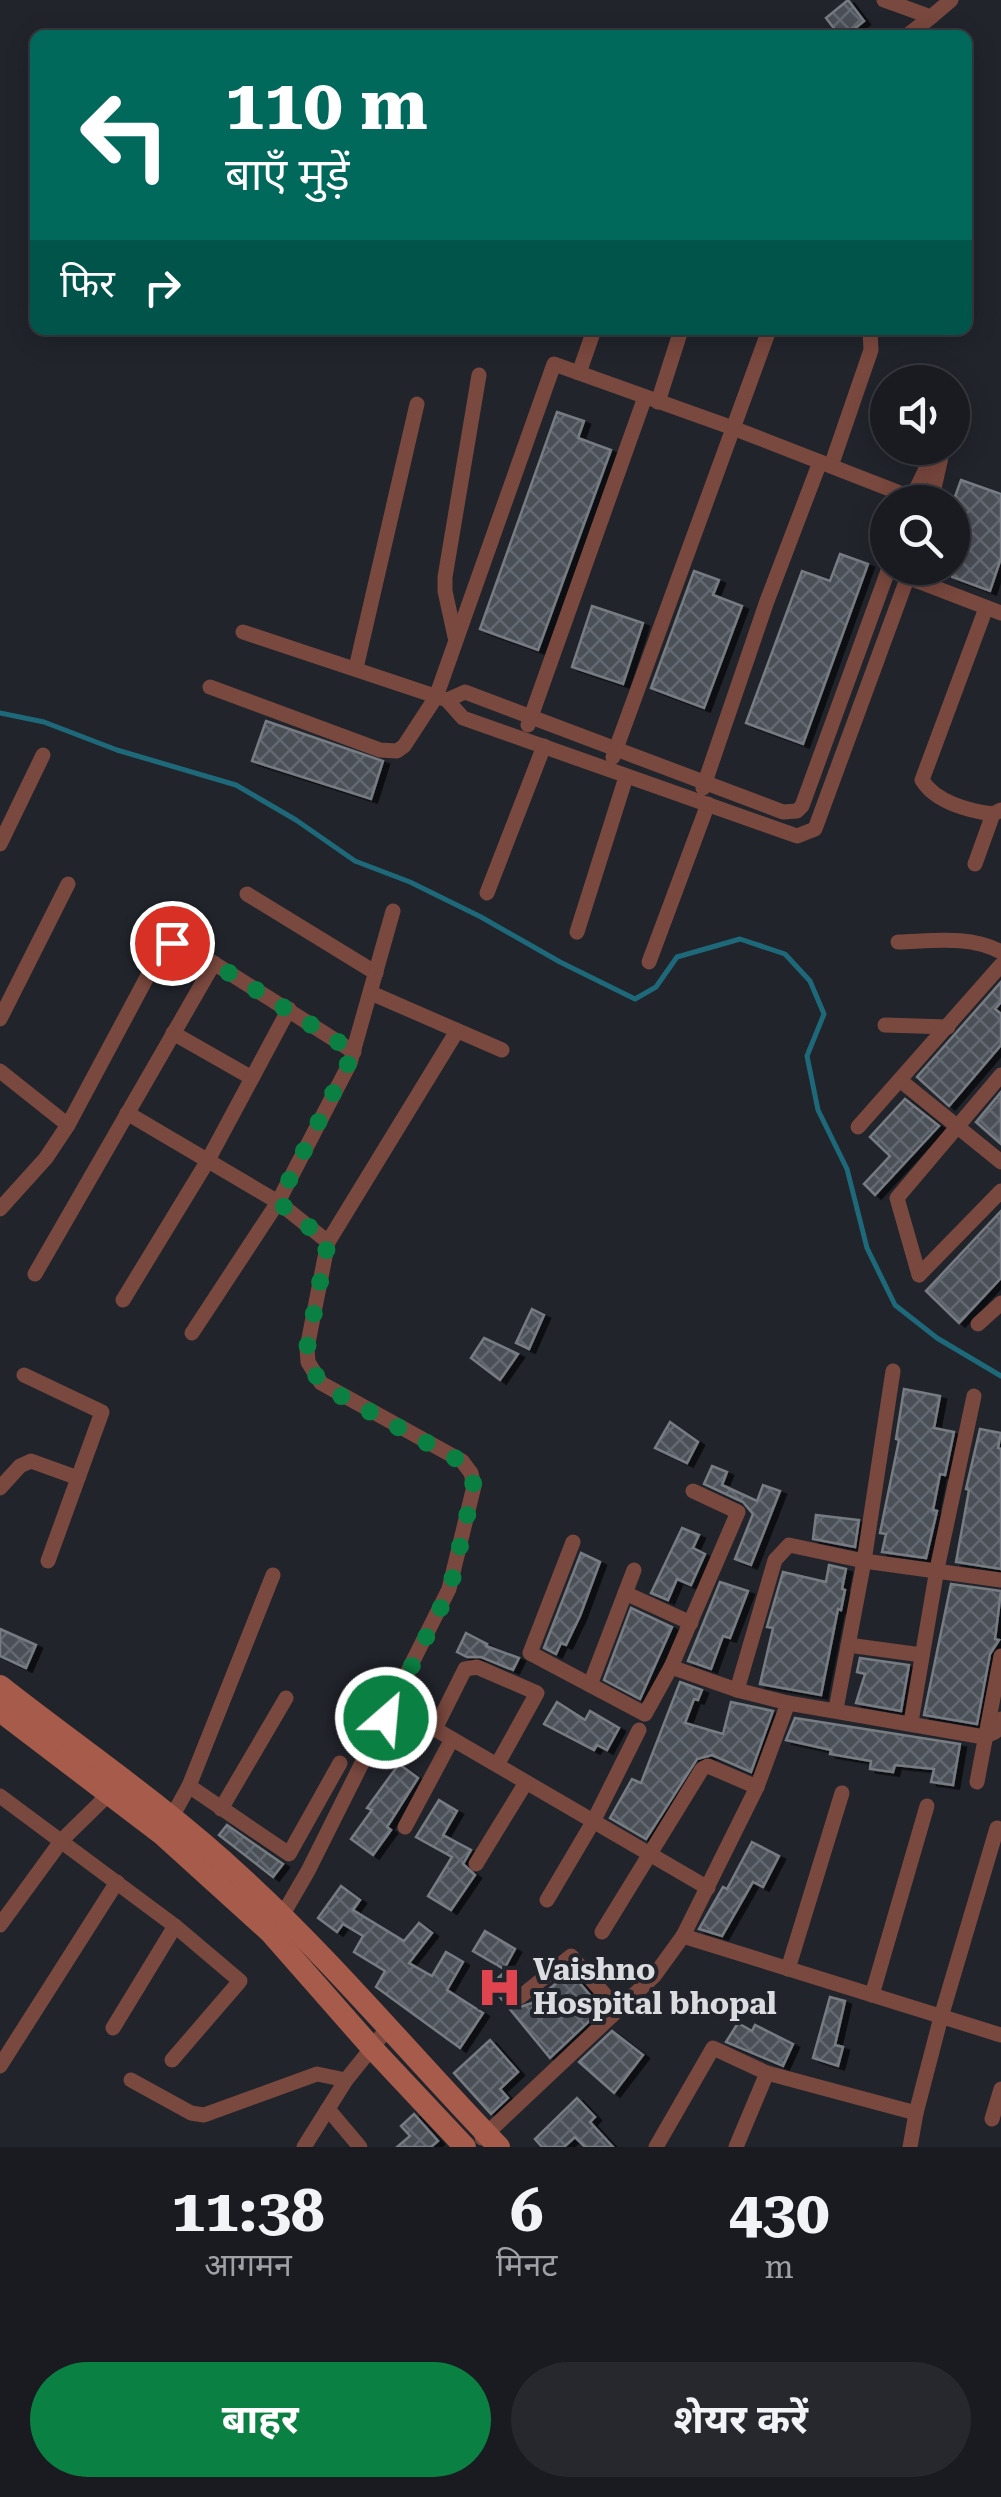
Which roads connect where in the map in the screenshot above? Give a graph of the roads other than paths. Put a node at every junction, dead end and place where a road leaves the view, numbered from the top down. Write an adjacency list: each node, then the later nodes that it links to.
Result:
1 (884, 0): 3 (street)
2 (951, 0): 3 (street)
3 (931, 17): 4 (street)
4 (914, 30)
5 (592, 335): 9 (street)
6 (679, 335): 11 (street)
7 (768, 335): 13 (street)
8 (870, 335): 14 (street)
9 (579, 373): 11 (street); 21 (street)
10 (478, 375): 21 (street)
11 (652, 399): 13 (street); 25 (street)
12 (417, 404): 22 (street)
13 (733, 428): 14 (street); 28 (street)
14 (826, 464): 15 (street); 32 (street)
15 (876, 485)
16 (882, 585): 34 (street)
17 (904, 585): 36 (street)
18 (937, 585): 19 (street)
19 (994, 611): 35 (street)
20 (244, 632): 22 (street)
21 (456, 640): 24 (street)
22 (356, 668): 24 (street)
23 (210, 687): 24 (street)
24 (442, 698): 25 (street); 26 (street)
25 (532, 715): 26 (street); 28 (street)
26 (524, 738): 27 (street)
27 (544, 746): 30 (street); 40 (street)
28 (616, 748): 30 (street); 32 (street)
29 (43, 754): 37 (street)
30 (608, 770): 31 (street)
31 (626, 777): 33 (street); 43 (street)
32 (706, 781): 33 (street); 34 (street)
33 (703, 803): 36 (street); 46 (street)
34 (797, 811): 36 (street)
35 (997, 812): 38 (street)
36 (807, 834)
37 (0, 844)
38 (975, 864)
39 (68, 884): 52 (street)
40 (487, 893)
41 (247, 894): 49 (street)
42 (393, 911): 49 (street)
43 (577, 932)
44 (898, 942): 45 (street)
45 (1001, 952)
46 (649, 962)
47 (214, 963): 51 (street); 56 (street); 64 (street)
48 (1001, 965): 54 (street)
49 (376, 973): 50 (street)
50 (370, 992): 55 (street); 58 (street)
51 (289, 1009): 58 (street); 61 (street)
52 (0, 1019)
53 (885, 1025): 54 (street)
54 (948, 1027): 62 (street)
55 (458, 1031): 57 (street); 72 (street)
56 (174, 1032): 61 (street); 63 (street)
57 (502, 1050)
58 (354, 1052): 70 (street)
59 (0, 1071): 64 (street)
60 (1001, 1075): 66 (street)
61 (252, 1078): 67 (street)
62 (901, 1081): 65 (street); 66 (street)
63 (127, 1113): 67 (street); 73 (street)
64 (68, 1125): 71 (street)
65 (858, 1127)
66 (958, 1127): 68 (street); 69 (street)
67 (207, 1162): 70 (street); 74 (street)
68 (1001, 1162)
69 (1001, 1190)
70 (278, 1202): 72 (street); 77 (street)
71 (0, 1209)
72 (328, 1242): 131 (street)
73 (35, 1274)
74 (122, 1300)
75 (1001, 1303): 76 (street)
76 (978, 1324)
77 (192, 1333)
78 (893, 1372): 86 (street)
79 (24, 1375): 81 (street)
80 (974, 1396): 87 (street)
81 (78, 1478): 82 (street); 85 (street)
82 (0, 1488)
83 (693, 1491): 92 (street)
84 (573, 1542): 97 (street)
85 (48, 1561)
86 (864, 1561): 87 (street); 93 (street); 99 (street)
87 (937, 1569): 90 (street); 94 (street)
88 (634, 1570): 91 (street)
89 (273, 1574): 113 (street)
90 (1001, 1580)
91 (626, 1593): 92 (street); 97 (street)
92 (691, 1622): 96 (street)
93 (848, 1645): 94 (street); 102 (street)
94 (922, 1656): 105 (street)
95 (1001, 1656): 107 (street)
96 (671, 1667): 97 (street); 99 (street)
97 (590, 1685)
98 (0, 1686): 114 (street)
99 (737, 1690): 101 (street)
100 (286, 1698): 119 (street)
101 (788, 1704): 102 (street); 115 (street)
102 (836, 1709): 105 (street)
103 (0, 1711): 114 (street)
104 (1001, 1719): 107 (street)
105 (911, 1722): 107 (street)
106 (639, 1730): 120 (street)
107 (984, 1736): 111 (street)
108 (452, 1738): 110 (street); 110 (street); 122 (street)
109 (340, 1763): 119 (street)
110 (497, 1765): 112 (street)
111 (977, 1782)
112 (525, 1784): 120 (street); 126 (street)
113 (189, 1786): 119 (street); 121 (street)
114 (116, 1787): 121 (street); 124 (street)
115 (757, 1787): 125 (street); 128 (street)
116 (842, 1793): 136 (street)
117 (0, 1796): 124 (street)
118 (927, 1806): 137 (street)
119 (222, 1809)
120 (593, 1822): 125 (street); 130 (street)
121 (168, 1825): 131 (street)
122 (405, 1827)
123 (997, 1828): 140 (street)
124 (62, 1840): 127 (street); 129 (street)
125 (651, 1856): 128 (street); 134 (street)
126 (476, 1864)
127 (117, 1882): 133 (street); 146 (street)
128 (708, 1888): 135 (street)
129 (7, 1900): 132 (street)
130 (547, 1900)
131 (277, 1924): 142 (street); 144 (street)
132 (0, 1925)
133 (175, 1926): 141 (street); 145 (street)
134 (602, 1932)
135 (682, 1936): 136 (street); 139 (street)
136 (788, 1969): 137 (street)
137 (872, 1995): 140 (street)
138 (520, 1997): 139 (street)
139 (618, 2010): 154 (street)
140 (941, 2017): 143 (street); 152 (street)
141 (113, 2028)
142 (387, 2028): 144 (street); 154 (street)
143 (1001, 2035)
144 (372, 2048): 149 (street); 154 (street)
145 (172, 2060)
146 (0, 2066)
147 (767, 2073): 152 (street); 157 (street); 158 (street)
148 (131, 2080): 149 (street)
149 (346, 2080): 151 (street)
150 (1001, 2089): 153 (street)
151 (328, 2108): 155 (street); 156 (street)
152 (916, 2113): 159 (street)
153 (992, 2119)
154 (481, 2144)
155 (304, 2147)
156 (360, 2147)
157 (656, 2147)
158 (740, 2147)
159 (910, 2147)

